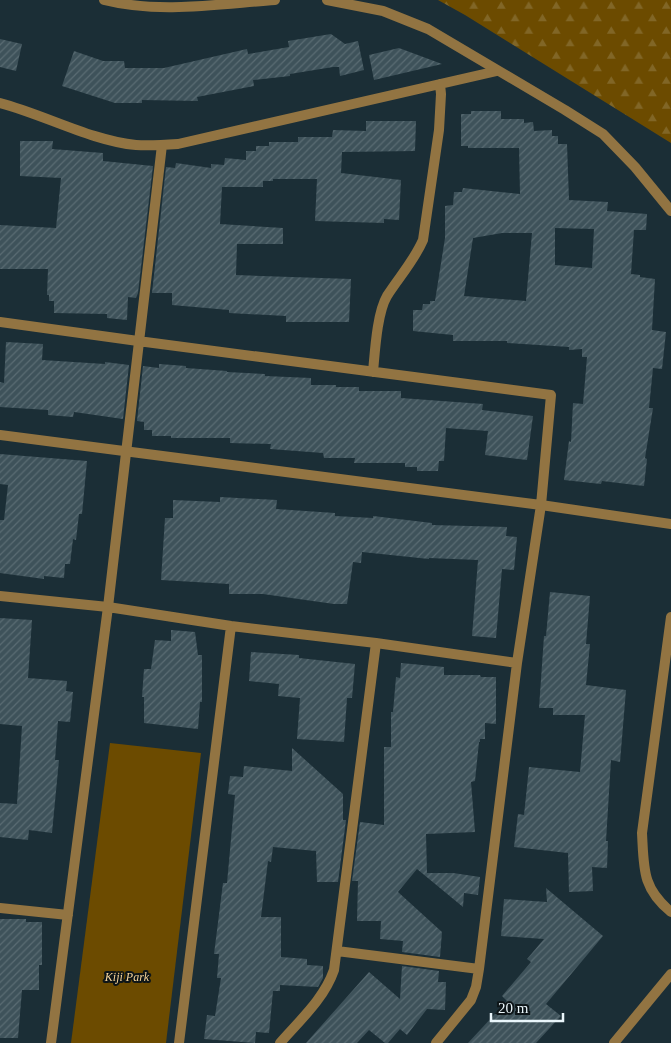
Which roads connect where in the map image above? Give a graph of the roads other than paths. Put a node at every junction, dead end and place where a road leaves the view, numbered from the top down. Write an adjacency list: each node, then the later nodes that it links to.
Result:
1 (104, 0): 2 (street)
2 (275, 0)
3 (326, 0): 4 (street)
4 (497, 71): 5 (street); 8 (street)
5 (440, 84): 7 (street); 11 (street)
6 (0, 103): 7 (street)
7 (162, 145): 10 (street)
8 (671, 211)
9 (0, 322): 10 (street)
10 (138, 341): 11 (street); 13 (street)
11 (373, 372): 14 (street)
12 (0, 435): 13 (street)
13 (126, 451): 14 (street); 17 (street)
14 (541, 505): 15 (street); 21 (street)
15 (671, 524)
16 (0, 596): 17 (street)
17 (108, 607): 19 (street); 24 (street)
18 (671, 617): 23 (street)
19 (231, 626): 20 (street); 29 (street)
20 (376, 643): 21 (street); 25 (street)
21 (517, 663): 26 (street)
22 (0, 908): 24 (street)
23 (671, 912)
24 (68, 915): 28 (street)
25 (337, 951): 26 (street); 30 (street)
26 (480, 969): 31 (street)
27 (671, 974): 32 (street)
28 (51, 1043)
29 (179, 1043)
30 (280, 1043)
31 (436, 1043)
32 (614, 1043)

